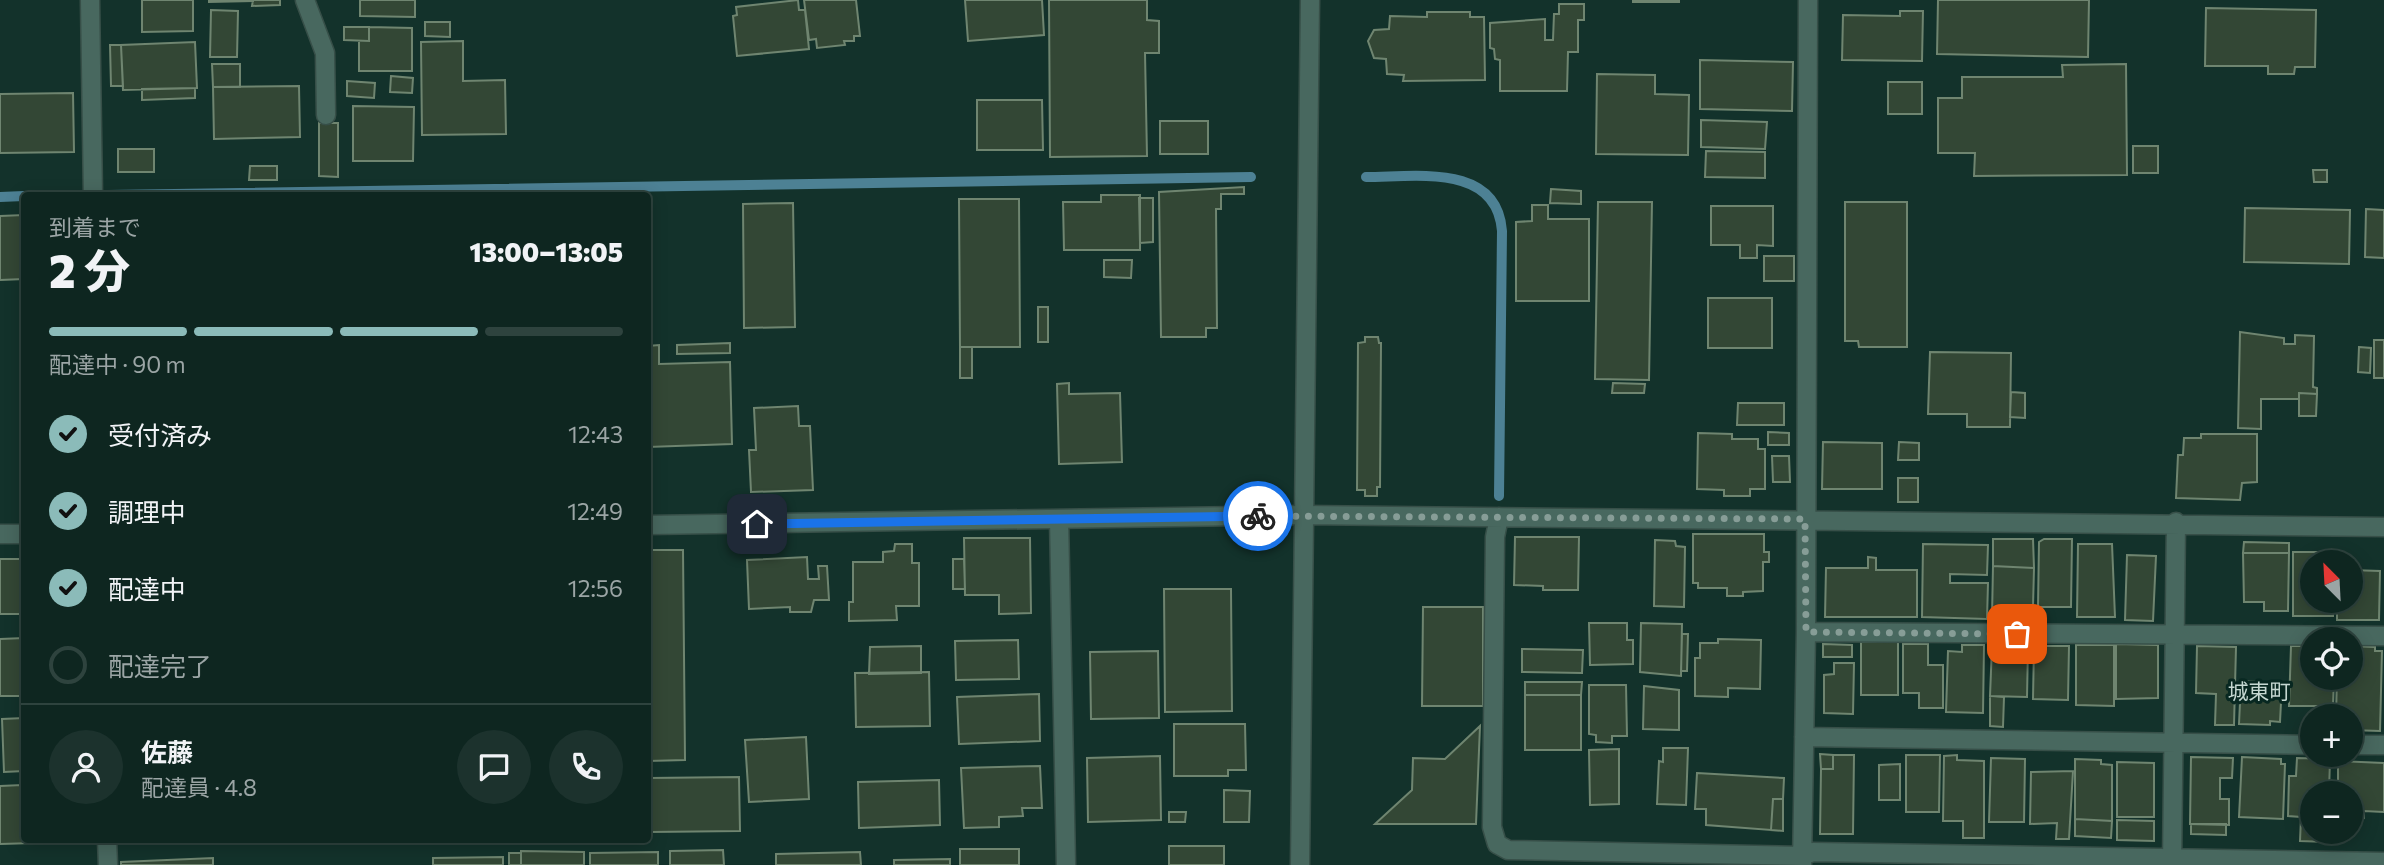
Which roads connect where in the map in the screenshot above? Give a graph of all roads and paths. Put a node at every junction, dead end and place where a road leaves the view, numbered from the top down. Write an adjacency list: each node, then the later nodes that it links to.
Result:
1 (90, 0): 6 (street)
2 (304, 0): 5 (street)
3 (1310, 0): 7 (street)
4 (1808, 0): 10 (street)
5 (327, 115)
6 (93, 188)
7 (1304, 515): 8 (street); 9 (street); 31 (street)
8 (1499, 517): 10 (street); 25 (street)
9 (1059, 519): 12 (street); 30 (street)
10 (1805, 519): 11 (street); 16 (street)
11 (2176, 522): 13 (street); 17 (street)
12 (651, 525)
13 (2384, 527)
14 (0, 534): 15 (street)
15 (21, 534)
16 (1806, 632): 17 (street); 19 (street)
17 (2174, 635): 18 (street); 20 (street)
18 (2384, 636)
19 (1804, 737): 20 (street); 26 (street)
20 (2173, 744): 21 (street); 27 (street)
21 (2300, 745)
22 (2363, 745): 23 (street)
23 (2384, 746)
24 (107, 843): 29 (street)
25 (1507, 858): 26 (street)
26 (1802, 860): 27 (street)
27 (2172, 862): 28 (street)
28 (2384, 862)
29 (108, 865)
30 (1066, 865)
31 (1300, 865)

